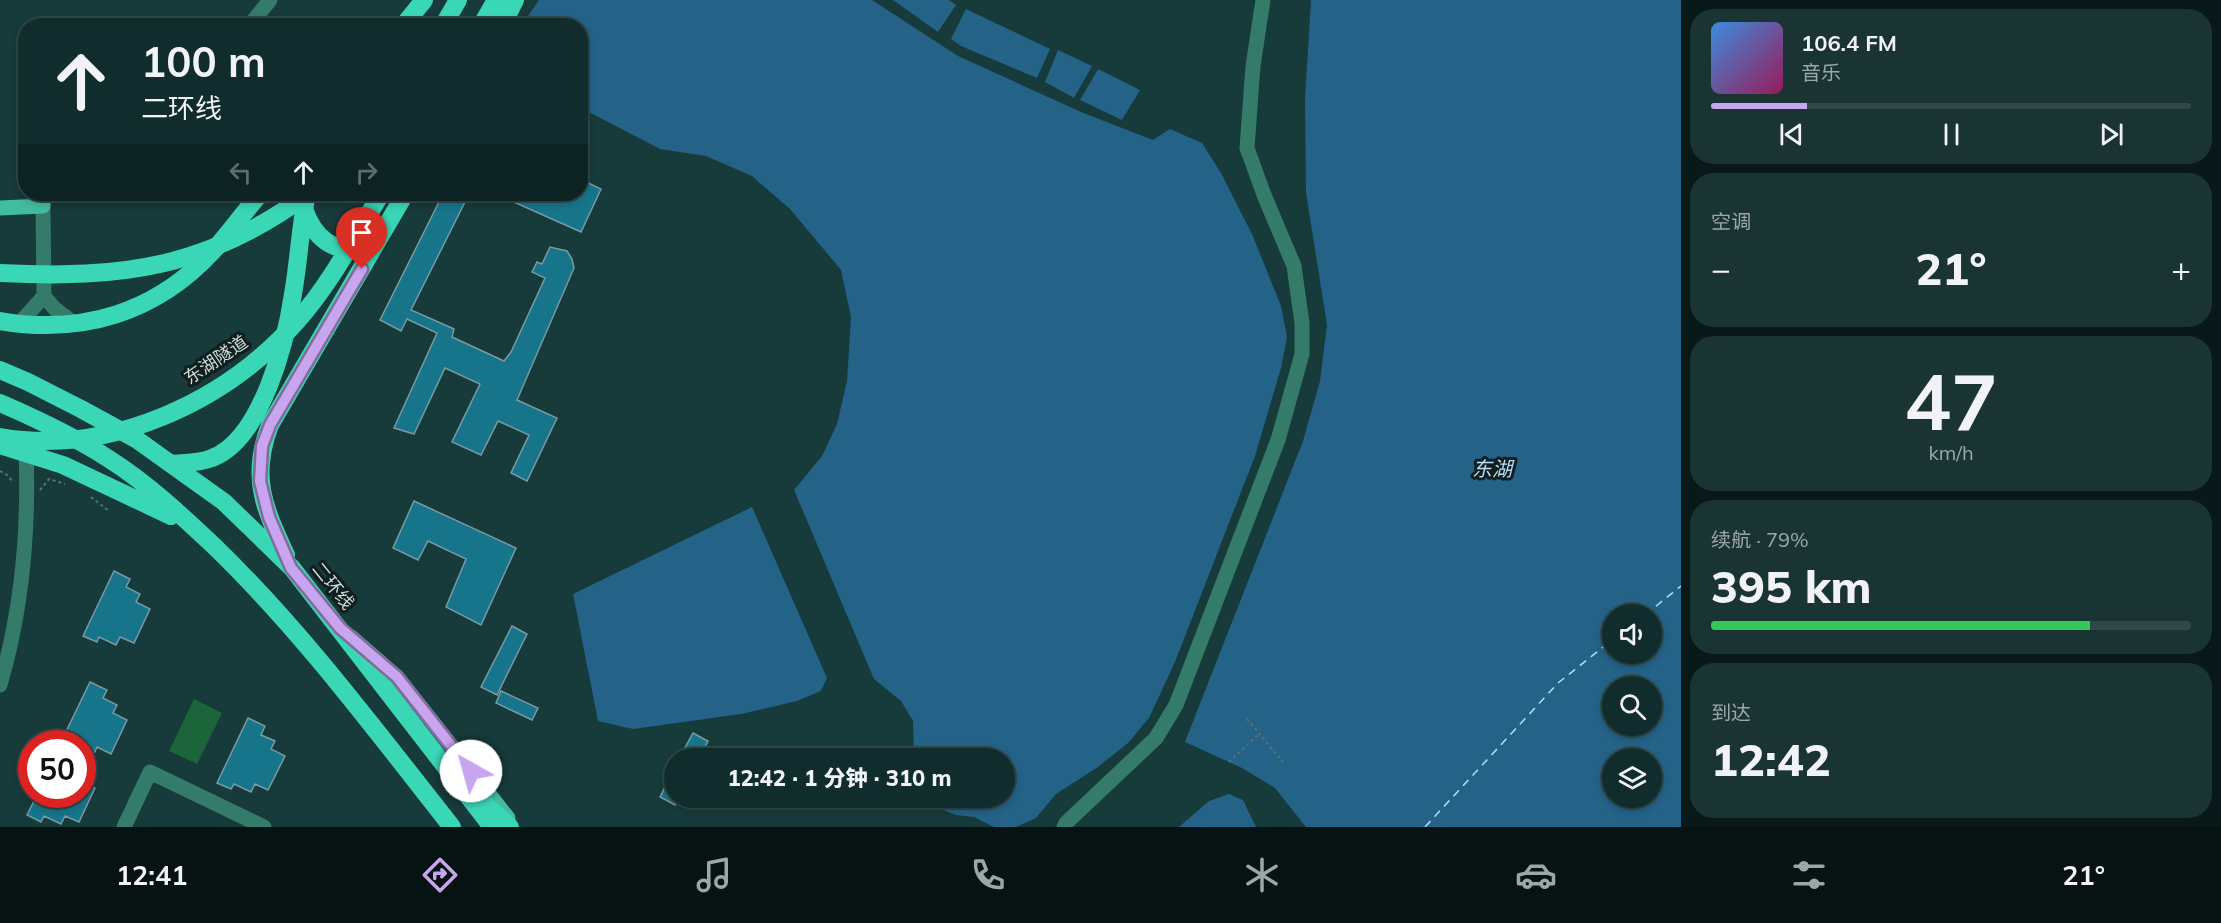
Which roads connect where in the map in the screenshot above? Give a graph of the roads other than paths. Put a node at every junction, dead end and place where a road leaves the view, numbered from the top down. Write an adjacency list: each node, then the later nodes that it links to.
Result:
1 (270, 0): 9 (street)
2 (417, 0): 10 (street)
3 (424, 0): 11 (highway)
4 (458, 0): 12 (highway)
5 (496, 0): 13 (highway)
6 (515, 0): 14 (highway)
7 (525, 0): 15 (street)
8 (1263, 0): 50 (street)
9 (255, 18)
10 (406, 18)
11 (408, 18)
12 (448, 18)
13 (486, 18)
14 (507, 18)
15 (510, 18)
16 (38, 201): 24 (main road)
17 (44, 201): 27 (street)
18 (254, 201): 30 (highway)
19 (303, 201): 26 (highway, bridge)
20 (306, 201): 36 (highway)
21 (307, 201): 25 (highway)
22 (377, 201): 33 (highway, 东湖隧道, bridge)
23 (401, 201): 25 (highway)
24 (0, 208)
25 (384, 230): 38 (highway)
26 (0, 273)
27 (44, 296): 29 (street); 30 (street)
28 (0, 321): 29 (highway)
29 (19, 324): 30 (highway)
30 (75, 324)
31 (0, 370): 36 (highway, 二环线)
32 (0, 403): 37 (highway)
33 (0, 437)
34 (0, 445): 35 (highway)
35 (26, 452): 37 (highway); 40 (street)
36 (171, 464): 38 (highway, 二环线)
37 (199, 531): 41 (highway)
38 (291, 568): 39 (highway, 二环线)
39 (340, 628): 42 (highway, 二环线); 49 (main road)
40 (0, 685)
41 (398, 759): 45 (main road); 46 (highway)
42 (445, 766): 47 (highway, 二环线); 48 (highway)
43 (124, 827): 44 (street)
44 (264, 827)
45 (440, 827)
46 (452, 827)
47 (492, 827)
48 (510, 827)
49 (516, 827)
50 (1064, 827)

